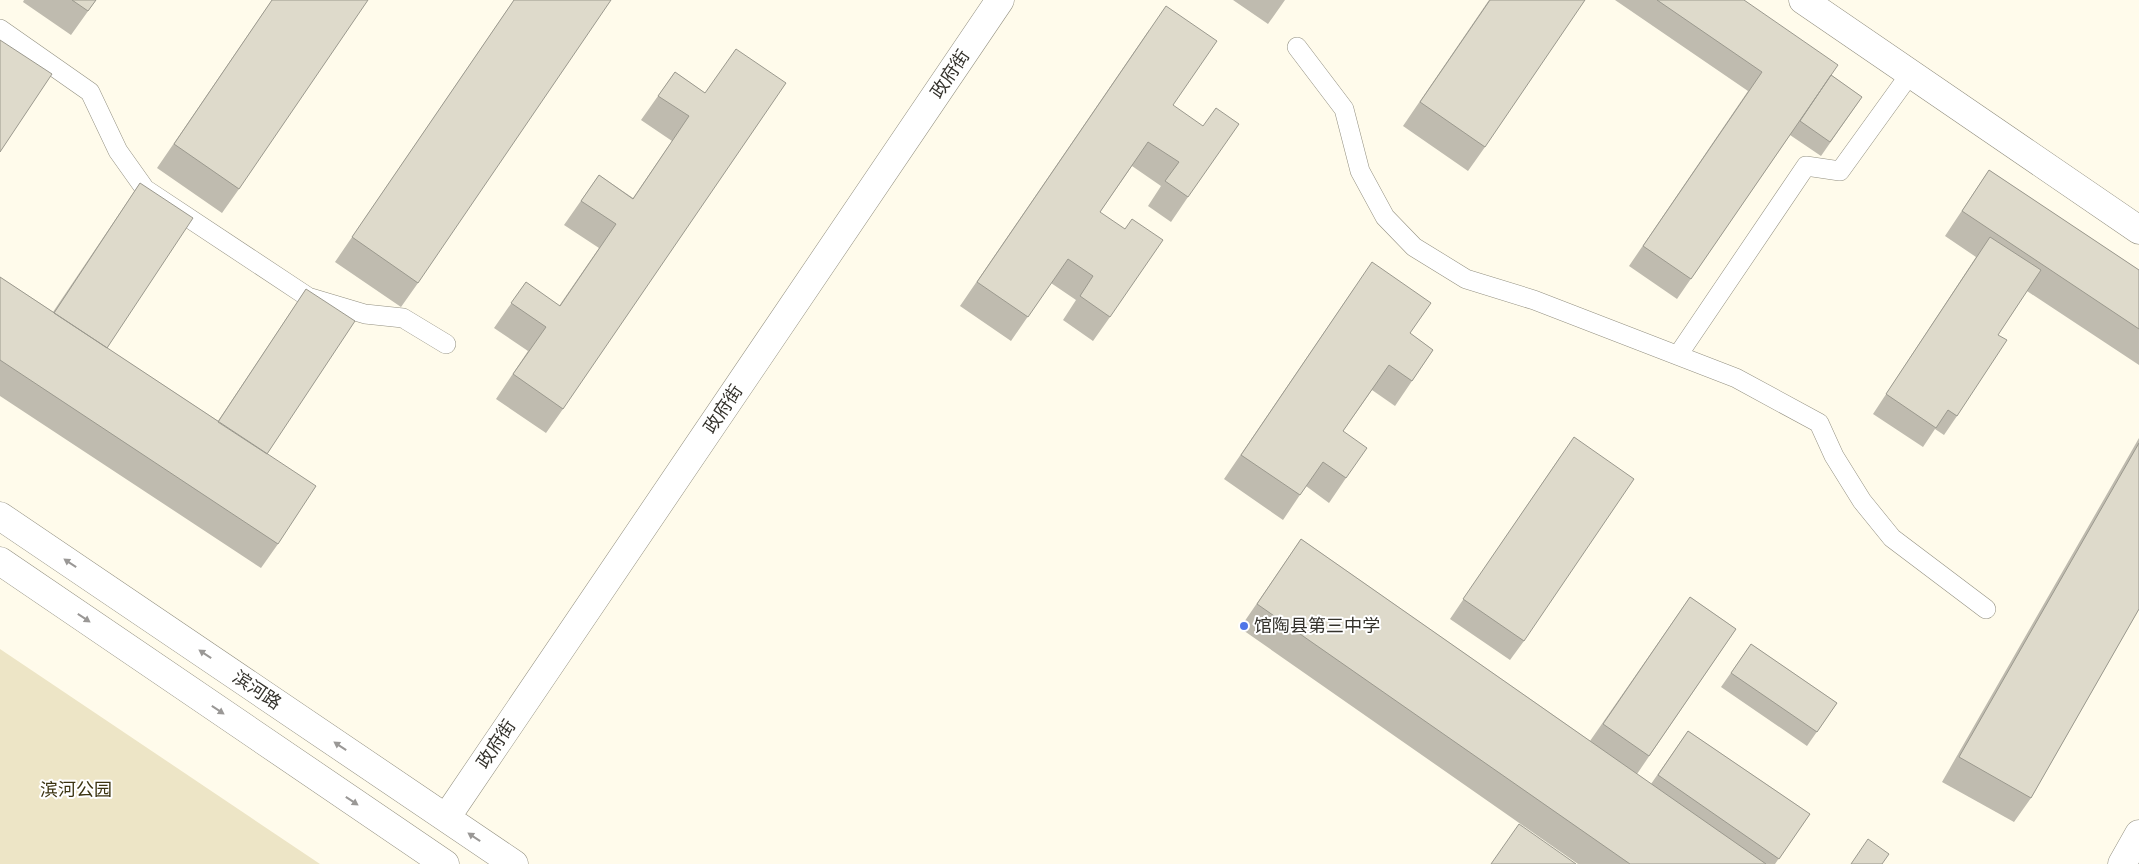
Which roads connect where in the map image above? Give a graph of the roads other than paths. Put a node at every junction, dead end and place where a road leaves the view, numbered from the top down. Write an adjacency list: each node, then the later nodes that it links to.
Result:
1 (1000, 0): 12 (street, 政府街)
2 (1803, 0): 5 (street)
3 (0, 29): 7 (lane)
4 (1297, 47): 8 (lane)
5 (1910, 74): 6 (street); 8 (lane)
6 (2139, 230)
7 (446, 344)
8 (1678, 355): 11 (lane)
9 (0, 516): 12 (street, 滨河路, one-way to 9)
10 (0, 561): 14 (street, one-way to 14)
11 (1986, 609)
12 (446, 818): 15 (street, 滨河路, one-way to 12)
13 (2139, 834): 16 (street)
14 (445, 864)
15 (514, 864)
16 (2122, 864)

